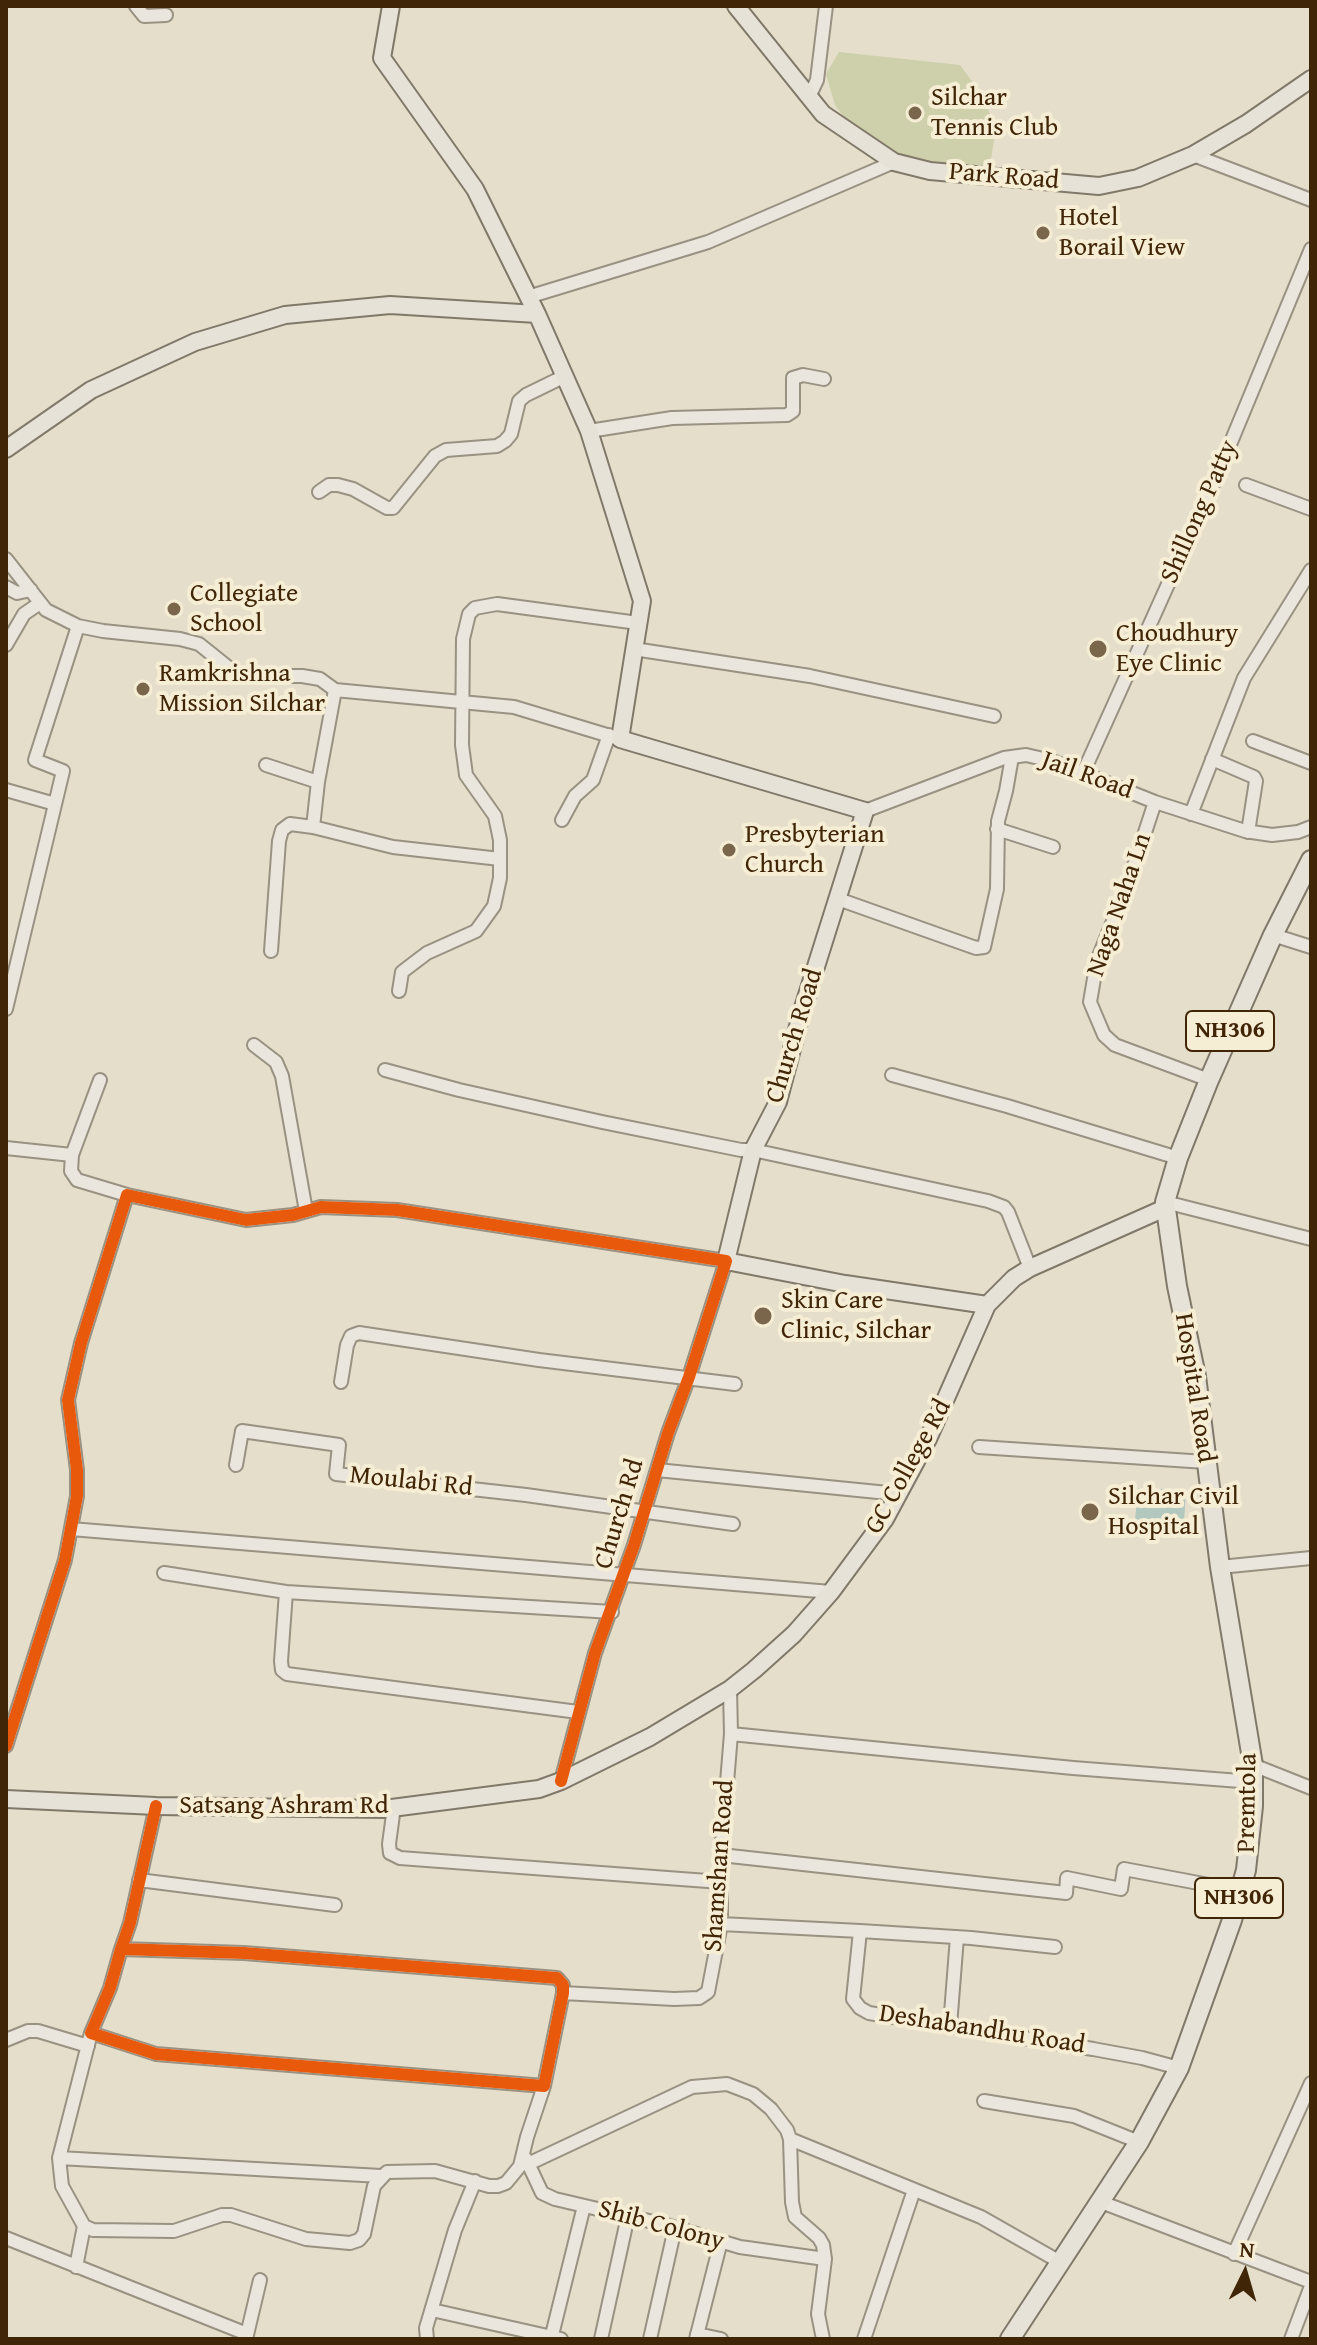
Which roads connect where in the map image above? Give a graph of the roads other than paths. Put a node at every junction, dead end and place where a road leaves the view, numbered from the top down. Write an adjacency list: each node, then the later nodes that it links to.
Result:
1 (136, 6): 5 (street)
2 (391, 6): 12 (main road)
3 (736, 6): 7 (main road, Park Road)
4 (826, 6): 7 (street)
5 (166, 15)
6 (1311, 79): 8 (main road, Park Road)
7 (809, 97): 9 (main road, Park Road)
8 (1193, 155): 9 (main road, Park Road); 10 (street)
9 (894, 162): 12 (street)
10 (1311, 200)
11 (1311, 249): 39 (street, Shillong Patty)
12 (528, 297): 13 (main road)
13 (537, 314): 14 (main road); 17 (main road)
14 (565, 376): 16 (main road); 19 (street)
15 (824, 379): 16 (street)
16 (589, 431): 26 (main road)
17 (6, 449)
18 (1246, 485): 20 (street)
19 (319, 492)
20 (1311, 509)
21 (6, 559): 24 (street)
22 (1311, 570): 36 (street)
23 (6, 587): 24 (street)
24 (31, 590): 25 (street)
25 (40, 603): 27 (street); 28 (street)
26 (638, 623): 29 (main road); 31 (street)
27 (78, 626): 30 (street); 43 (street)
28 (6, 645)
29 (634, 649): 32 (street); 33 (main road)
30 (335, 690): 31 (street); 40 (street)
31 (463, 701): 33 (street); 52 (street)
32 (994, 716)
33 (614, 737): 44 (main road); 46 (street)
34 (1253, 741): 37 (street)
35 (1012, 757): 39 (street, Jail Road); 44 (street, Jail Road); 49 (street)
36 (1212, 759): 45 (street); 50 (street)
37 (1311, 763)
38 (266, 765): 40 (street)
39 (1083, 773): 42 (street, Jail Road)
40 (318, 782): 47 (street)
41 (6, 790): 43 (street)
42 (1155, 802): 45 (street, Jail Road); 64 (street, Naga Naha Ln)
43 (55, 804): 59 (street)
44 (865, 811): 54 (main road, Church Road)
45 (1191, 814): 50 (street, Jail Road)
46 (562, 820)
47 (313, 827): 52 (street); 57 (street)
48 (1311, 827): 50 (street, Jail Road)
49 (997, 829): 51 (street); 54 (street)
50 (1248, 832)
51 (1053, 847)
52 (500, 859): 58 (street)
53 (1311, 860): 55 (highway, NH306)
54 (838, 899): 66 (main road, Church Road)
55 (1273, 935): 56 (street); 64 (highway, NH306)
56 (1311, 947)
57 (271, 951)
58 (399, 991)
59 (6, 1009)
60 (254, 1045): 71 (street)
61 (385, 1070): 66 (street)
62 (892, 1075): 68 (street)
63 (100, 1080): 67 (street)
64 (1209, 1080): 68 (highway, NH306)
65 (6, 1148): 67 (street)
66 (753, 1150): 73 (main road, Church Road); 74 (street)
67 (72, 1155): 69 (street)
68 (1178, 1158): 70 (highway, NH306)
69 (127, 1195): 71 (street); 86 (street)
70 (1165, 1205): 72 (street); 74 (main road, GC College Rd); 80 (highway, Hospital Road / NH306)
71 (306, 1211): 73 (street)
72 (1311, 1239)
73 (726, 1261): 75 (main road); 76 (street, Church Rd)
74 (1030, 1268): 75 (main road, GC College Rd)
75 (987, 1305): 83 (main road, GC College Rd)
76 (689, 1377): 77 (street); 78 (street); 82 (street, Church Rd)
77 (341, 1382)
78 (735, 1384)
79 (979, 1447): 80 (street)
80 (1206, 1462): 88 (highway, Hospital Road / NH306)
81 (236, 1465): 84 (street, Moulabi Rd)
82 (657, 1470): 83 (street); 84 (street, Church Rd)
83 (898, 1494): 92 (main road, GC College Rd)
84 (645, 1511): 85 (street); 90 (street, Church Rd)
85 (733, 1524)
86 (71, 1529): 90 (street); 97 (street)
87 (1311, 1558): 88 (street)
88 (1220, 1567): 98 (highway, Premtola / NH306)
89 (164, 1573): 91 (street)
90 (624, 1577): 92 (street); 93 (street, Church Rd)
91 (286, 1592): 93 (street); 95 (street)
92 (831, 1592): 94 (main road, GC College Rd)
93 (612, 1612): 95 (street, Church Rd)
94 (730, 1689): 96 (street, Shamshan Road); 99 (main road, GC College Rd)
95 (578, 1712): 99 (street, Church Rd)
96 (731, 1734): 98 (street); 104 (street, Shamshan Road)
97 (6, 1746)
98 (1253, 1773): 100 (street); 107 (highway, Premtola / NH306)
99 (561, 1781): 103 (main road, Satsang Ashram Rd)
100 (1311, 1788)
101 (6, 1799): 102 (main road, Satsang Ashram Rd)
102 (156, 1806): 103 (main road, Satsang Ashram Rd); 105 (street)
103 (394, 1807): 106 (street)
104 (721, 1855): 106 (street, Shamshan Road); 107 (street)
105 (139, 1880): 108 (street); 113 (street)
106 (721, 1882): 109 (street, Shamshan Road)
107 (1241, 1891): 118 (highway, Premtola / NH306)
108 (335, 1905)
109 (721, 1924): 110 (street); 114 (street, Shamshan Road)
110 (860, 1931): 111 (street); 115 (street, Deshabandhu Road)
111 (957, 1937): 112 (street); 115 (street)
112 (1055, 1947)
113 (121, 1949): 114 (street); 117 (street)
114 (563, 1993): 120 (street)
115 (950, 2026): 118 (street, Deshabandhu Road)
116 (6, 2040): 117 (street)
117 (90, 2040): 120 (street); 124 (street)
118 (1179, 2068): 123 (highway, Premtola / NH306)
119 (1311, 2083): 136 (street)
120 (544, 2086): 125 (street)
121 (984, 2101): 123 (street)
122 (790, 2139): 125 (street); 128 (street); 137 (street)
123 (1139, 2142): 129 (highway, Premtola / NH306)
124 (59, 2158): 126 (street); 132 (street)
125 (528, 2164): 127 (street); 130 (street, Shib Colony)
126 (381, 2176): 127 (street); 132 (street)
127 (473, 2185): 142 (street)
128 (914, 2190): 138 (street); 151 (street)
129 (1101, 2202): 136 (street); 138 (highway, NH306)
130 (584, 2206): 131 (street, Shib Colony); 145 (street)
131 (628, 2216): 133 (street, Shib Colony); 147 (street)
132 (84, 2226): 139 (street)
133 (675, 2228): 135 (street, Shib Colony); 148 (street)
134 (6, 2238): 139 (street)
135 (721, 2241): 137 (street, Shib Colony); 144 (street)
136 (1234, 2254): 141 (street)
137 (821, 2259): 150 (street)
138 (1060, 2262): 152 (highway, NH306)
139 (76, 2267): 143 (street)
140 (260, 2280): 143 (street)
141 (1311, 2284): 153 (street)
142 (432, 2310): 145 (street); 146 (street)
143 (247, 2336)
144 (697, 2337): 149 (street)
145 (554, 2338)
146 (427, 2339)
147 (601, 2339)
148 (650, 2339)
149 (721, 2339)
150 (823, 2339)
151 (864, 2339)
152 (1010, 2339)
153 (1291, 2339)

